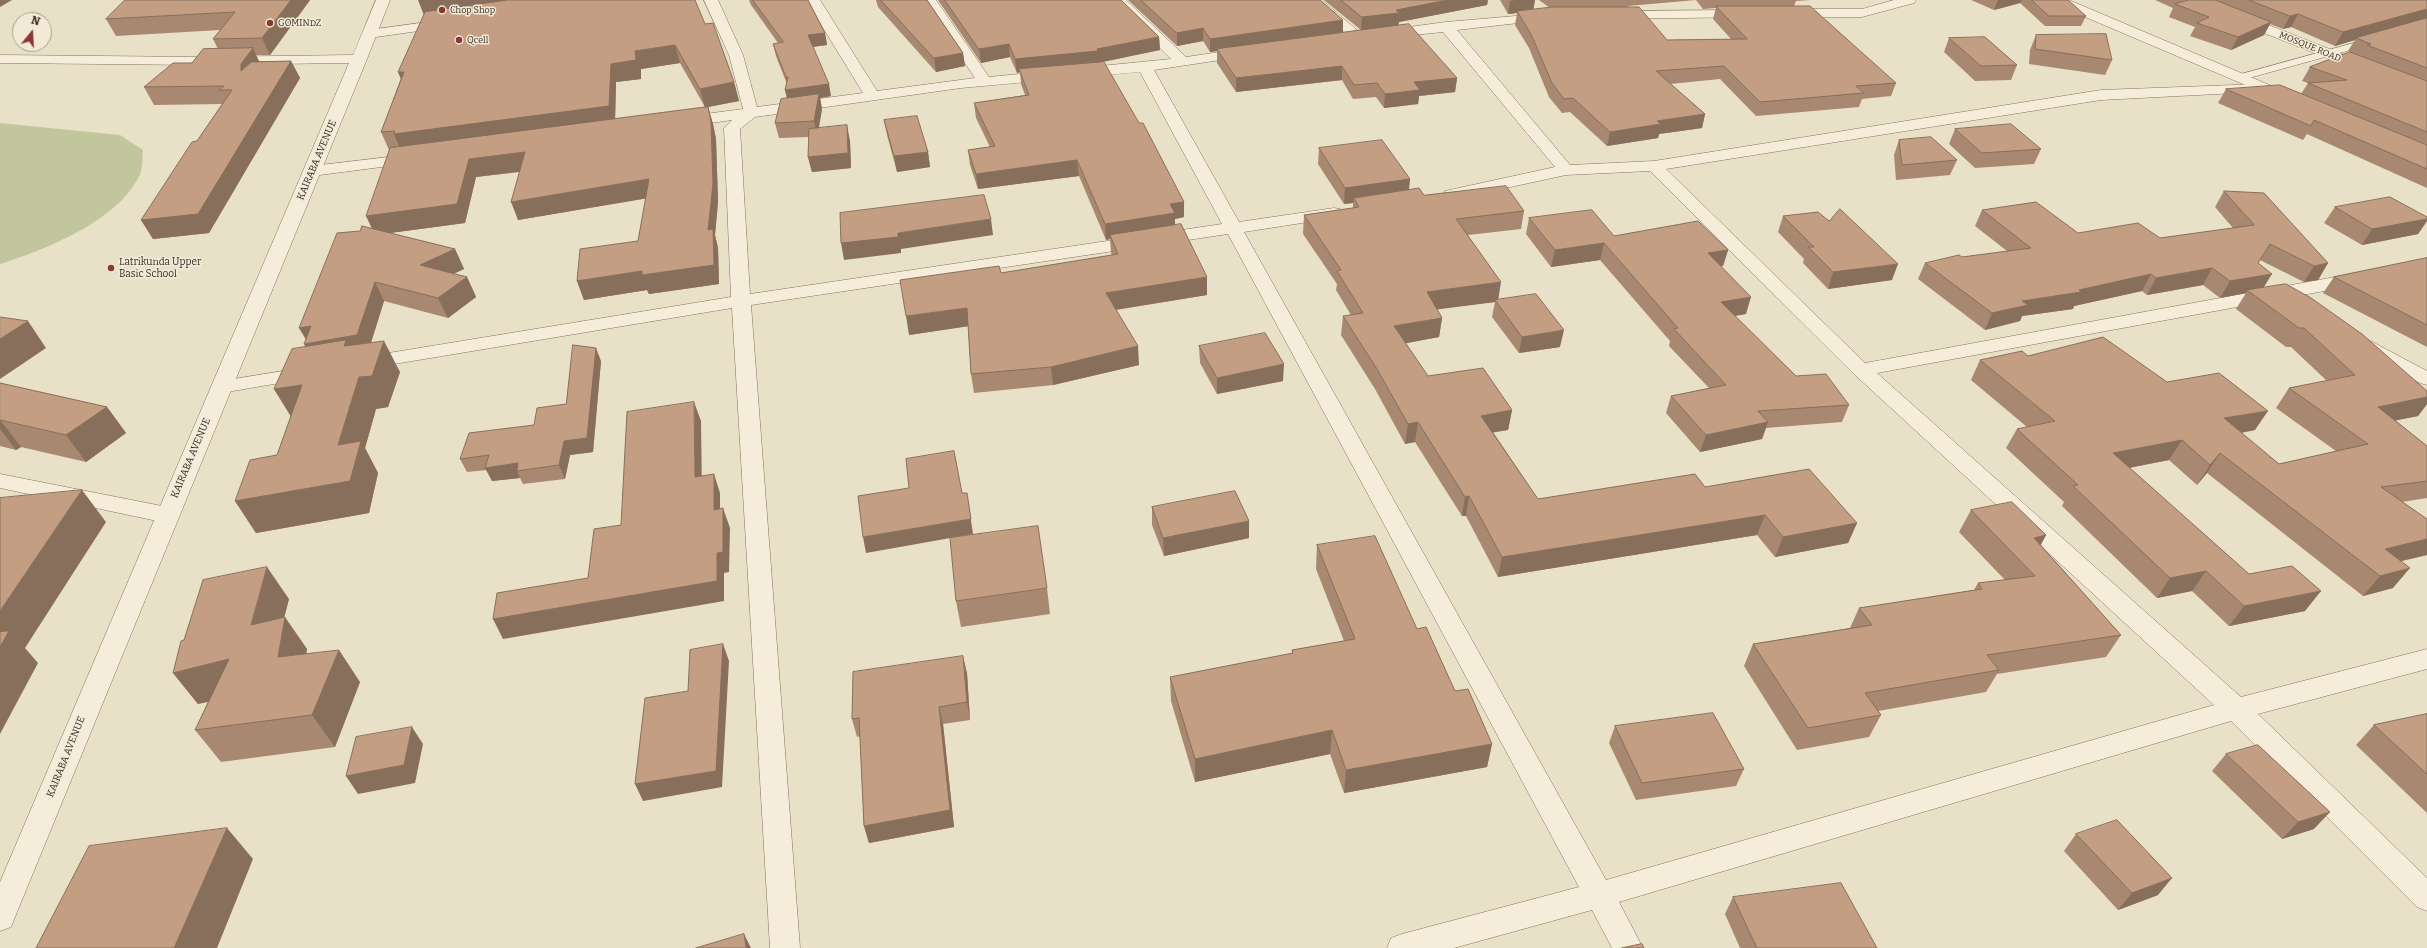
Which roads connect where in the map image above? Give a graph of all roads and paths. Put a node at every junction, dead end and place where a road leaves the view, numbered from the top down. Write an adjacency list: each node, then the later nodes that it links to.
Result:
1 (383, 0): 16 (street, KAIRABA AVENUE)
2 (711, 0): 32 (street)
3 (813, 0): 30 (street)
4 (929, 0): 28 (street)
5 (1118, 0): 24 (street)
6 (1314, 0): 17 (street)
7 (1909, 0): 11 (street)
8 (2057, 0): 27 (street)
9 (2193, 0): 21 (street, MOSQUE ROAD)
10 (1532, 4): 15 (street)
11 (1774, 13)
12 (1758, 14): 13 (street)
13 (1598, 15)
14 (460, 21): 16 (street)
15 (1446, 26): 17 (street); 36 (street)
16 (369, 34): 23 (street, KAIRABA AVENUE)
17 (1358, 37): 19 (street)
18 (2381, 38): 21 (lane)
19 (1335, 40)
20 (1258, 50): 24 (street)
21 (2328, 54): 26 (street, MOSQUE ROAD); 27 (lane)
22 (0, 59): 23 (street)
23 (360, 59): 37 (street, KAIRABA AVENUE)
24 (1182, 61): 25 (street)
25 (1145, 67): 28 (street); 40 (street)
26 (2378, 73)
27 (2238, 78): 29 (street)
28 (985, 82): 30 (street)
29 (2263, 87): 31 (street); 35 (street)
30 (873, 96): 32 (street)
31 (2299, 102)
32 (751, 112): 33 (street); 43 (street)
33 (666, 125)
34 (426, 157): 37 (street)
35 (1654, 166): 36 (street); 48 (street)
36 (1566, 170): 38 (street)
37 (312, 171): 50 (street, KAIRABA AVENUE)
38 (1432, 198)
39 (1353, 210): 40 (street)
40 (1235, 228): 43 (street); 55 (street)
41 (2374, 276): 42 (street)
42 (2277, 295): 44 (street); 48 (street)
43 (741, 301): 46 (street); 58 (street)
44 (2297, 306)
45 (2345, 333): 49 (street)
46 (347, 366)
47 (323, 370): 50 (street)
48 (1861, 370): 54 (street)
49 (2427, 378)
50 (221, 387): 52 (street, KAIRABA AVENUE)
51 (0, 481): 52 (street)
52 (166, 515): 57 (street, KAIRABA AVENUE)
53 (2427, 659): 54 (street)
54 (2236, 709): 55 (street); 56 (street)
55 (1599, 895): 59 (street); 60 (street)
56 (2427, 898)
57 (0, 917)
58 (785, 948)
59 (1402, 948)
60 (1628, 948)

